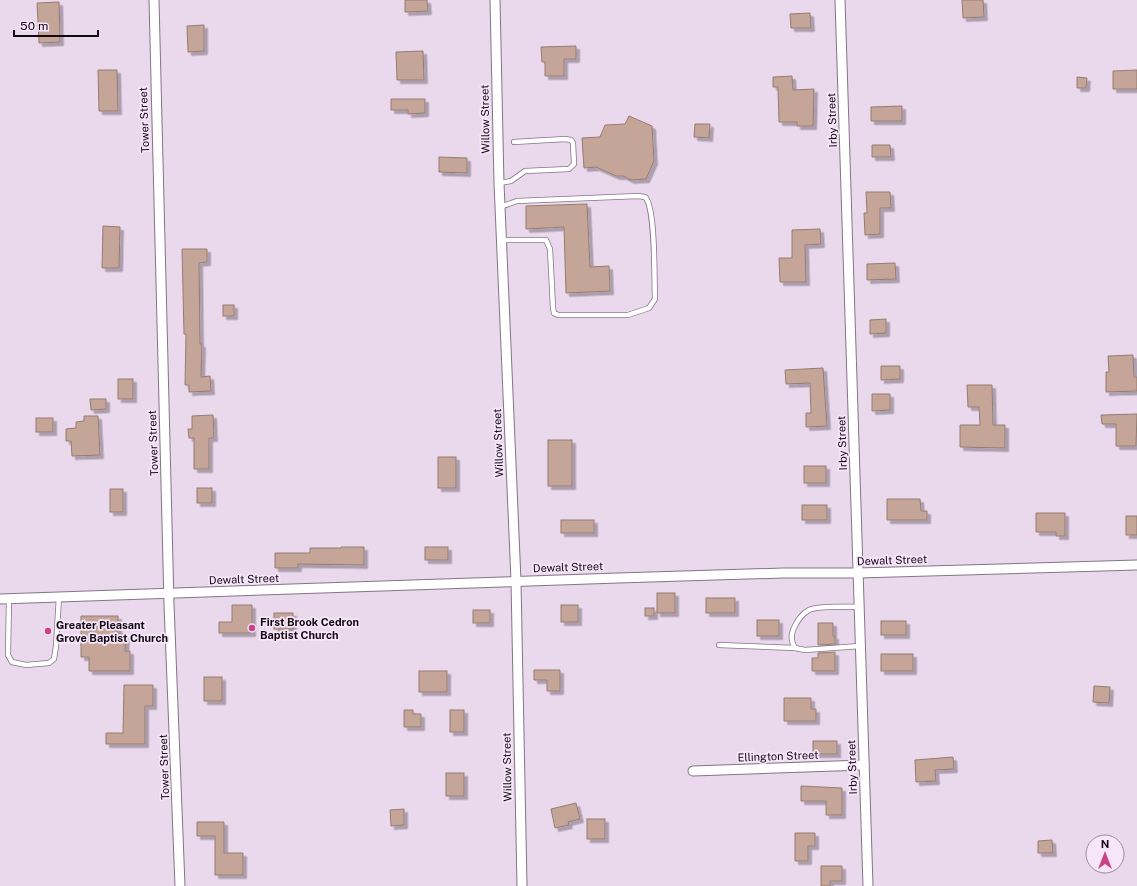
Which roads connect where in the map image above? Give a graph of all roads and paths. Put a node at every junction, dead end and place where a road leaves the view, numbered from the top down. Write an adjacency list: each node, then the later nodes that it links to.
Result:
1 (154, 0): 11 (street, Tower Street)
2 (495, 0): 5 (street, Willow Street)
3 (840, 0): 9 (street, Irby Street)
4 (514, 142): 5 (lane)
5 (499, 183): 6 (street, Willow Street)
6 (500, 207): 7 (street, Willow Street); 7 (lane)
7 (501, 240): 10 (street, Willow Street)
8 (1137, 565): 9 (street, Dewalt Street)
9 (858, 573): 10 (street, Dewalt Street); 14 (street, Irby Street)
10 (516, 581): 11 (street, Dewalt Street); 21 (street, Willow Street)
11 (169, 593): 12 (street, Dewalt Street); 20 (street, Tower Street)
12 (59, 597): 13 (street, Dewalt Street); 13 (lane)
13 (4, 599)
14 (859, 607): 16 (street, Irby Street); 17 (lane)
15 (718, 645): 17 (lane)
16 (860, 646): 17 (lane); 18 (street, Irby Street)
17 (795, 648)
18 (864, 765): 19 (street, Ellington Street); 22 (street, Irby Street)
19 (693, 771)
20 (180, 886)
21 (522, 886)
22 (868, 886)

